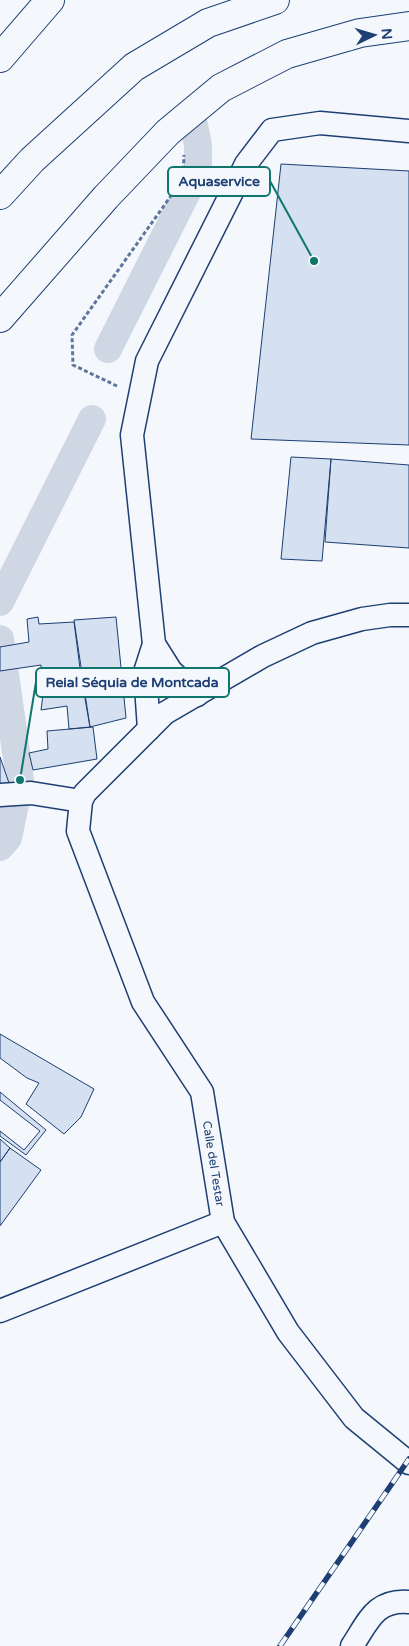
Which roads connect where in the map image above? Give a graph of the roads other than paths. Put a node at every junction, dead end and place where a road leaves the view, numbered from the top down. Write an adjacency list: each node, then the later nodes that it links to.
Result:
1 (50, 0): 4 (main road)
2 (275, 0): 6 (main road)
3 (409, 26): 7 (main road)
4 (0, 58)
5 (409, 131): 9 (street)
6 (0, 195)
7 (0, 318)
8 (409, 615): 10 (street)
9 (154, 644): 10 (street); 11 (street)
10 (197, 695): 11 (street)
11 (149, 729): 13 (street)
12 (14, 794): 13 (street)
13 (82, 800): 14 (street, Calle del Testar)
14 (223, 1222): 15 (street); 16 (street, Calle del Testar)
15 (0, 1311)
16 (408, 1462)
17 (402, 1602): 18 (street)
18 (352, 1646)

